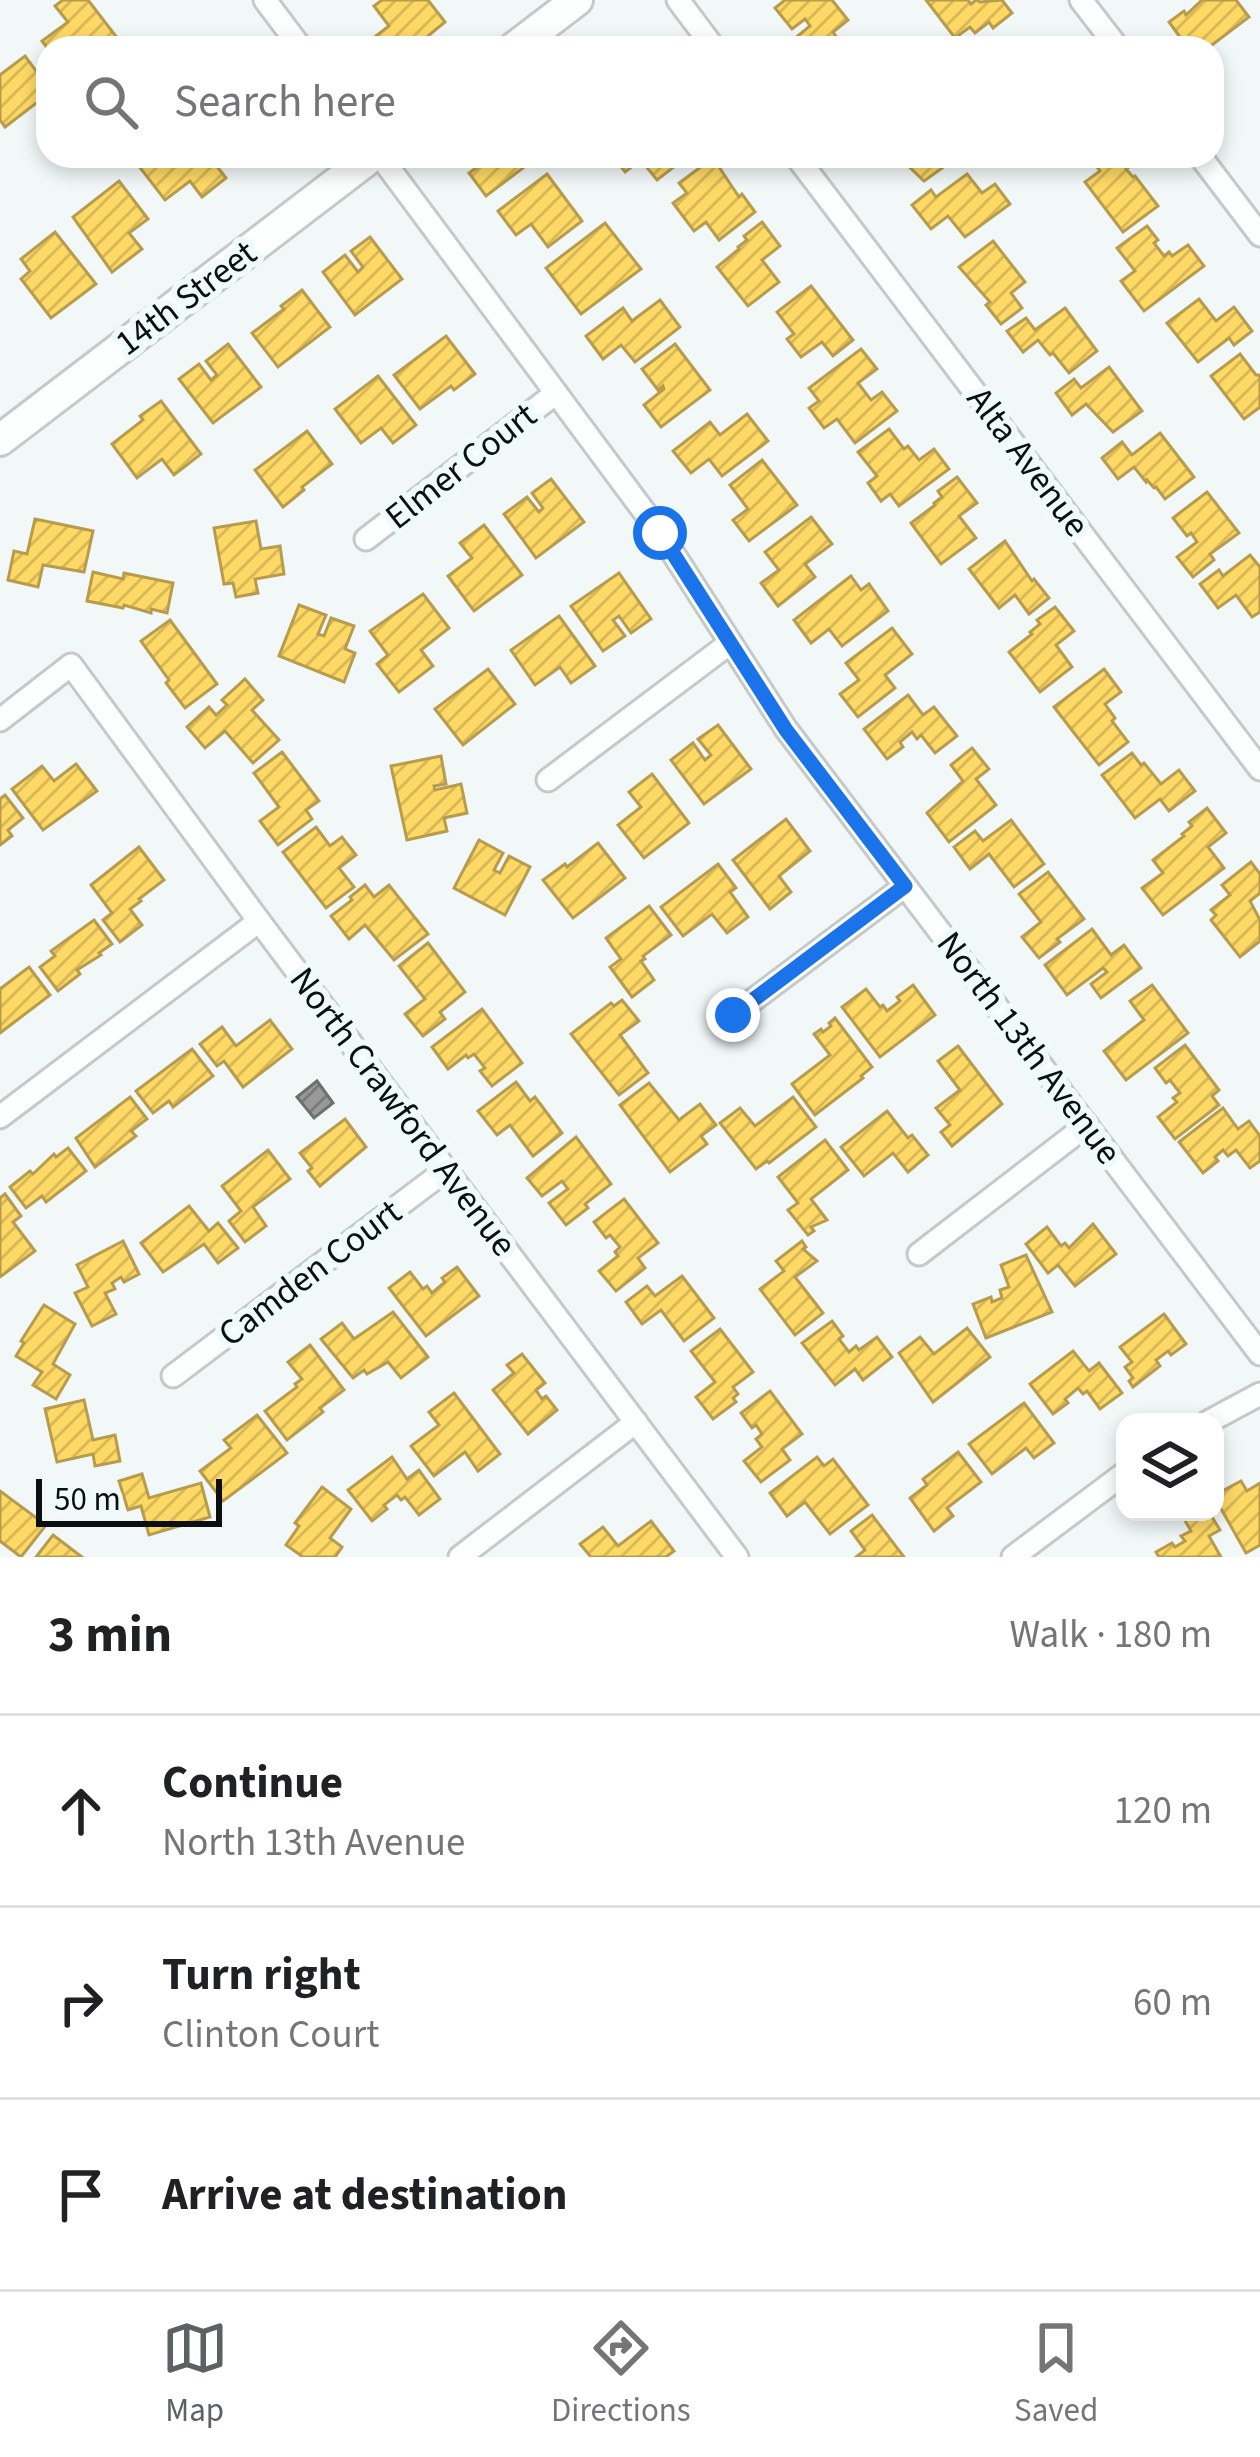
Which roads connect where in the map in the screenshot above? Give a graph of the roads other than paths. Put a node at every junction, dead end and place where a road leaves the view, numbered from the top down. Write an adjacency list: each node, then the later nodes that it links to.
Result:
1 (266, 0): 5 (street)
2 (577, 0): 6 (street)
3 (678, 0): 7 (street)
4 (1081, 0): 8 (street)
5 (292, 36)
6 (530, 36)
7 (705, 36)
8 (1109, 36)
9 (360, 168): 15 (street, 14th Street)
10 (385, 168): 14 (street, North 13th Avenue)
11 (805, 168): 19 (street, Alta Avenue)
12 (1209, 168): 13 (street)
13 (1260, 235)
14 (556, 394): 16 (street, Elmer Court); 17 (street, North 13th Avenue)
15 (0, 440)
16 (366, 539)
17 (730, 643): 20 (street); 21 (street, North 13th Avenue)
18 (0, 720): 22 (street, North Crawford Avenue)
19 (1260, 769)
20 (548, 780)
21 (905, 886): 23 (street); 25 (street, North 13th Avenue)
22 (260, 921): 24 (street); 26 (street, North Crawford Avenue)
23 (733, 1015)
24 (0, 1117)
25 (1087, 1125): 27 (street); 28 (street, North 13th Avenue)
26 (446, 1170): 29 (street, Camden Court); 32 (street, North Crawford Avenue)
27 (919, 1253)
28 (1260, 1354)
29 (173, 1376)
30 (1260, 1394): 31 (street)
31 (1224, 1413)
32 (637, 1422): 34 (street); 35 (street, North Crawford Avenue)
33 (1116, 1480): 36 (street)
34 (460, 1557)
35 (737, 1557)
36 (1012, 1557)

